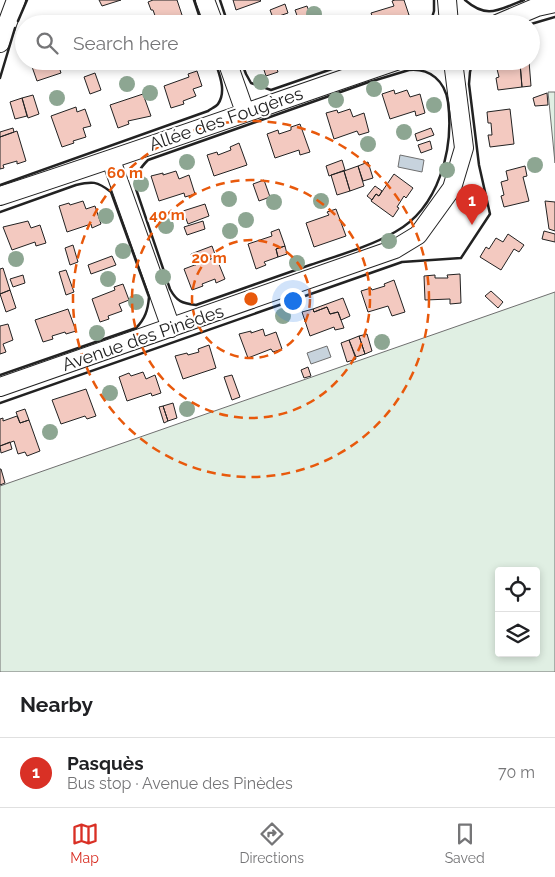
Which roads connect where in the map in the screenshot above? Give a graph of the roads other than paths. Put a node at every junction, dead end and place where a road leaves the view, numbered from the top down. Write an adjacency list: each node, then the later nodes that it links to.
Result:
1 (16, 0): 8 (street)
2 (205, 0): 5 (street)
3 (447, 0): 6 (street)
4 (555, 3): 7 (street)
5 (211, 15)
6 (448, 15)
7 (519, 15)
8 (0, 43)
9 (230, 70): 12 (street)
10 (369, 70): 12 (street, Allée des Fougères)
11 (454, 70): 15 (street, Avenue des Pinèdes)
12 (245, 112): 13 (street, Allée des Fougères)
13 (111, 160): 14 (street, Allée des Fougères); 15 (street)
14 (0, 196)
15 (171, 328): 16 (street, Avenue des Pinèdes)
16 (0, 387)

